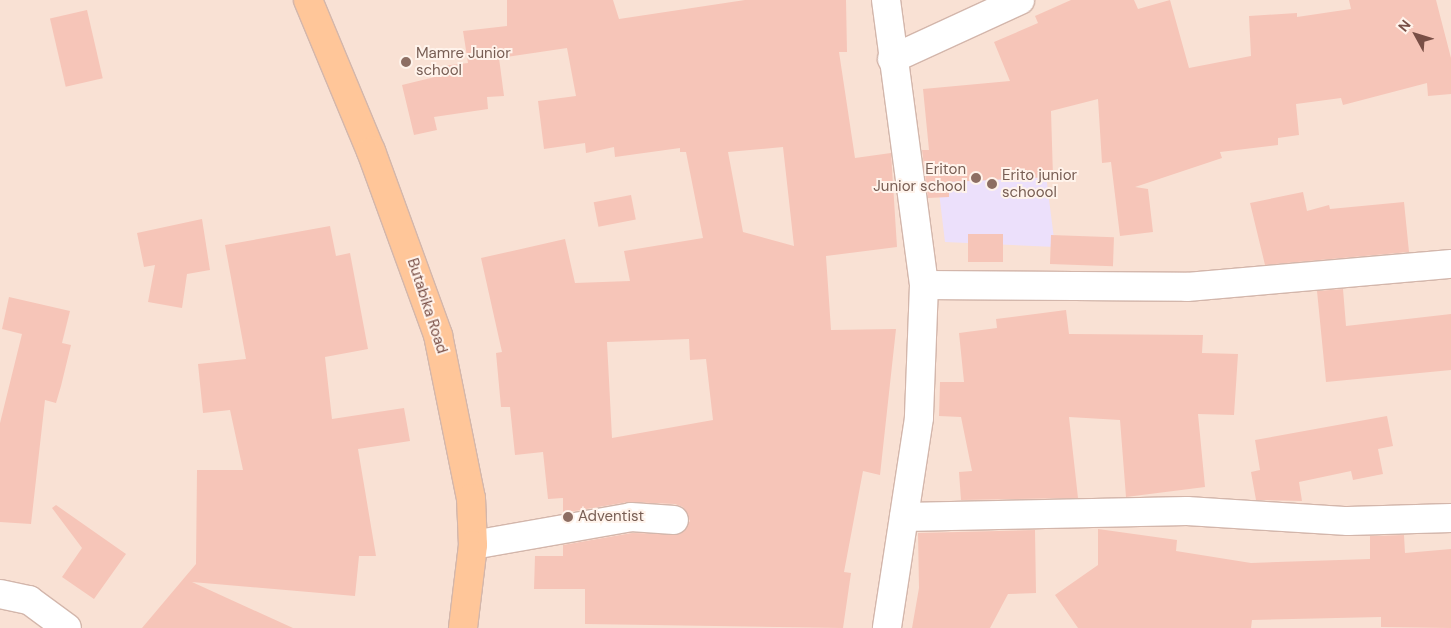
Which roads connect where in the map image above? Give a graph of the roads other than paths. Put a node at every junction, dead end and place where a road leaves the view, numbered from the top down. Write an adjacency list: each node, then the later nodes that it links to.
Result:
1 (308, 0): 10 (main road, Butabika Road)
2 (886, 0): 4 (street)
3 (1020, 0): 4 (street)
4 (892, 59): 6 (street)
5 (1451, 264): 6 (street)
6 (924, 284): 7 (street)
7 (904, 517): 8 (street); 14 (street)
8 (1451, 518)
9 (674, 520): 10 (street)
10 (473, 544): 13 (main road, Butabika Road)
11 (0, 594): 12 (street)
12 (67, 628)
13 (463, 628)
14 (888, 628)

